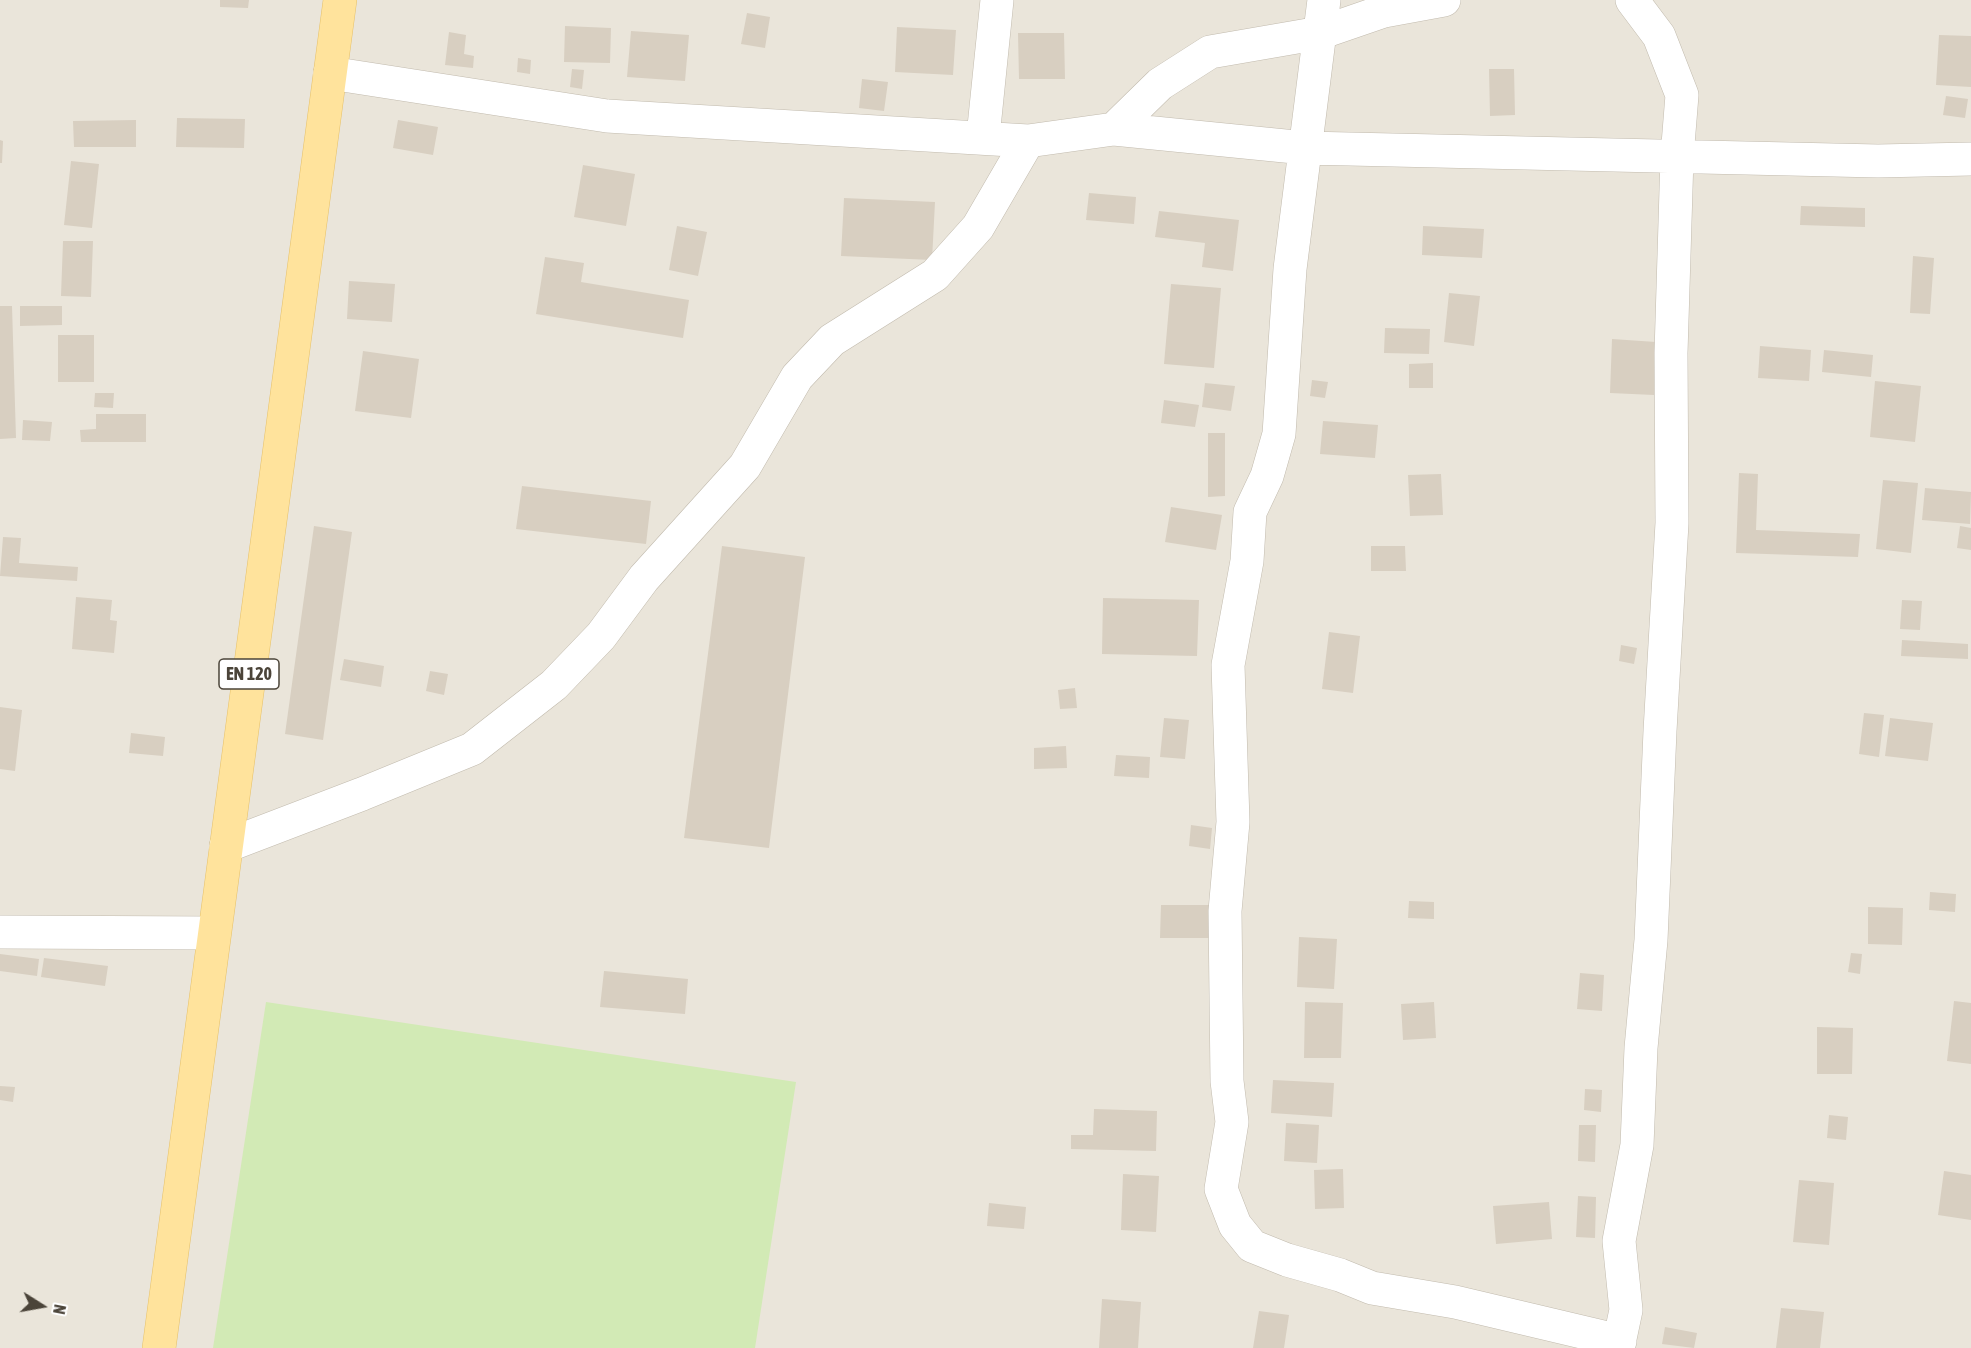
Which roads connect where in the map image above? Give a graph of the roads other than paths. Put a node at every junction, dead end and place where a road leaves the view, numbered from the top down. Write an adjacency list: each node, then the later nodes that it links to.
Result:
1 (340, 0): 7 (main road, EN 120)
2 (997, 0): 9 (street)
3 (1324, 0): 6 (street)
4 (1444, 0): 6 (street)
5 (1632, 0): 12 (street)
6 (1320, 33): 8 (street); 11 (street)
7 (330, 74): 9 (street); 14 (main road, EN 120)
8 (1114, 129): 10 (street); 11 (street)
9 (983, 137): 10 (street)
10 (1028, 141): 14 (street)
11 (1305, 148): 12 (street); 17 (street)
12 (1677, 157): 13 (street); 17 (street)
13 (1971, 159)
14 (226, 846): 16 (main road, EN 120)
15 (0, 933): 16 (street)
16 (214, 933): 18 (main road, EN 120)
17 (1619, 1344)
18 (159, 1348)

